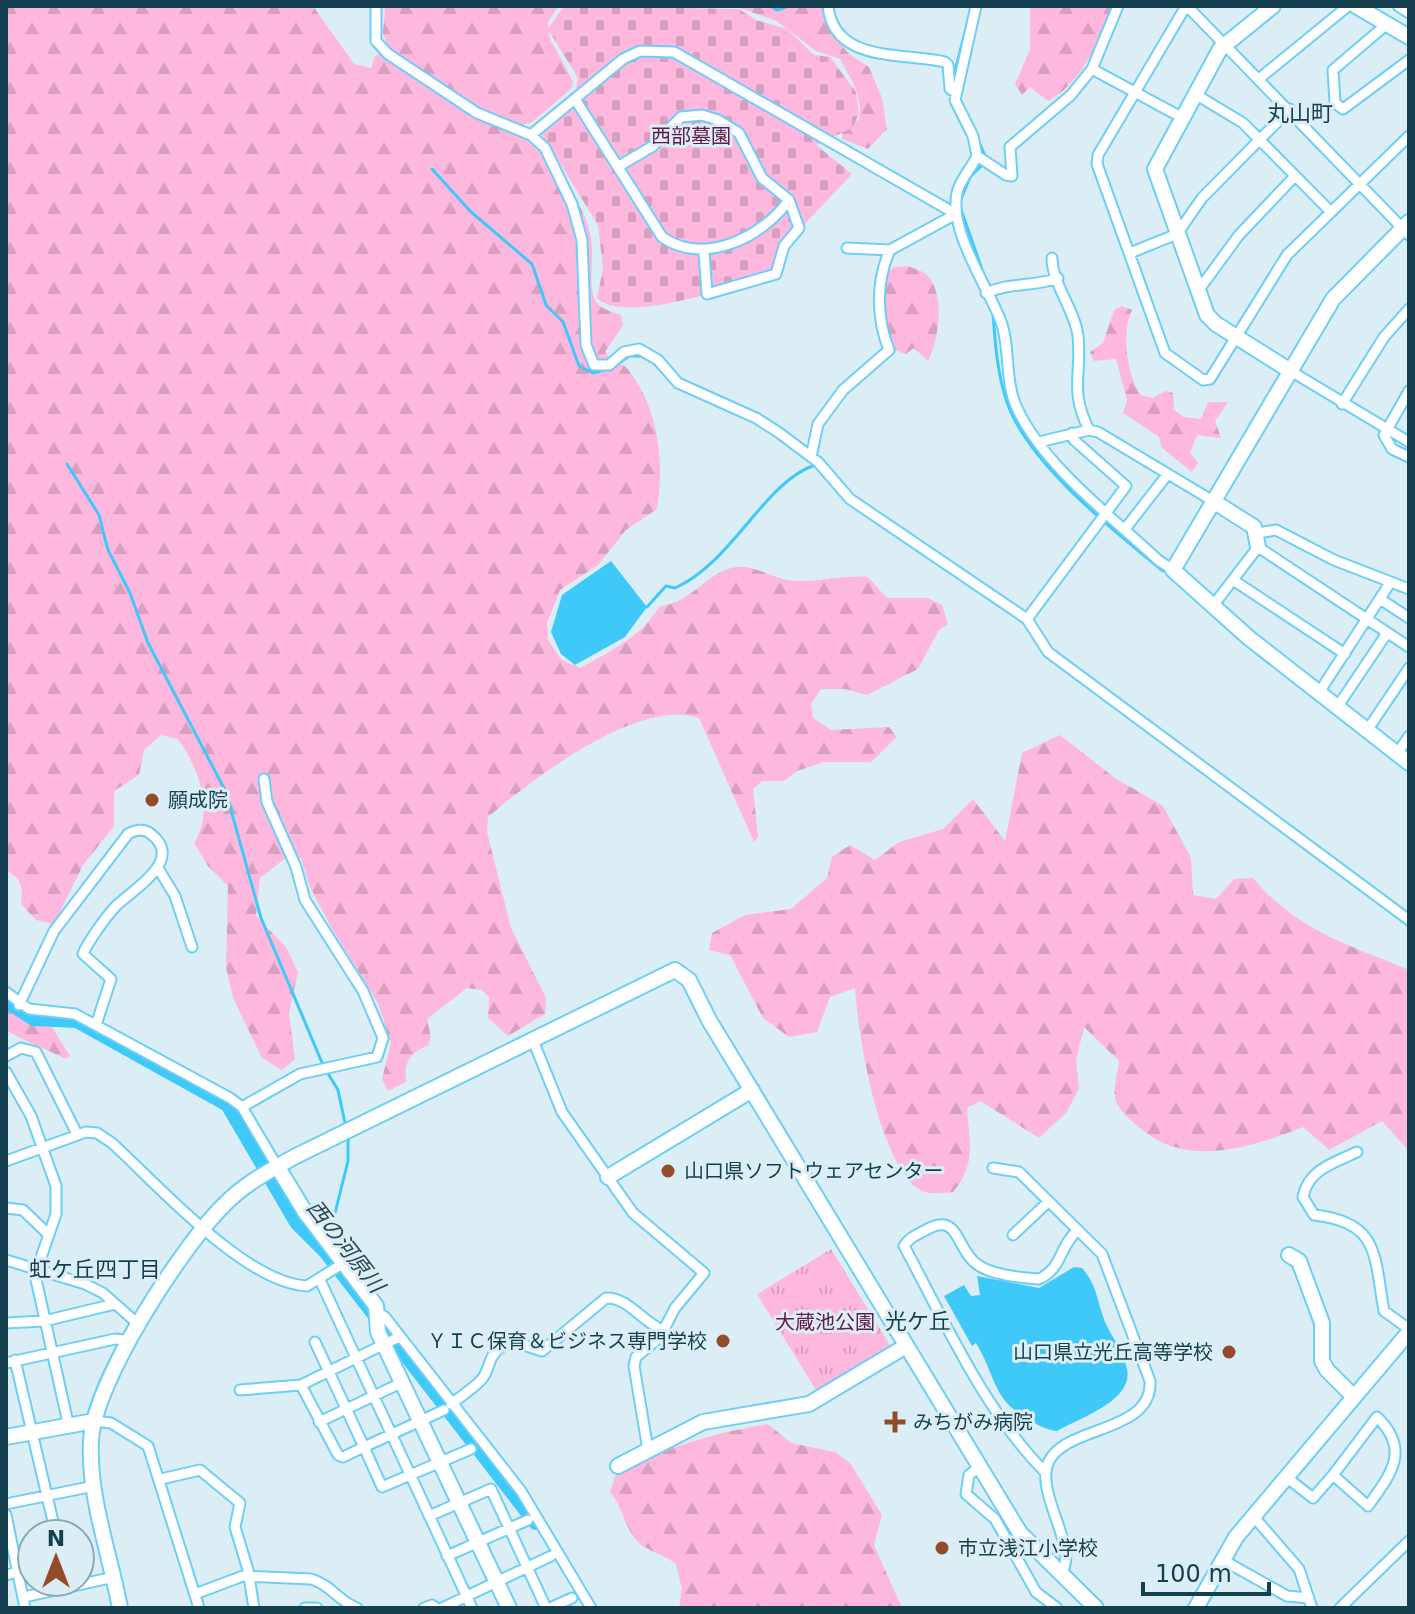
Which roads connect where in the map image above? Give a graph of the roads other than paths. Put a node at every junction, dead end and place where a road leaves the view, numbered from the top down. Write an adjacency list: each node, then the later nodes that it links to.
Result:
1 (376, 6): 21 (street)
2 (828, 6): 15 (street)
3 (976, 6): 15 (street)
4 (1118, 6): 13 (street)
5 (1186, 6): 11 (street); 16 (street)
6 (1273, 6): 11 (street)
7 (1348, 6): 14 (street)
8 (1356, 6): 9 (street)
9 (1387, 24): 10 (street); 12 (street)
10 (1409, 37)
11 (1225, 44): 14 (street); 17 (street)
12 (1409, 60)
13 (1092, 69): 16 (street); 24 (street)
14 (1260, 78): 19 (street)
15 (955, 92): 24 (street)
16 (1134, 92): 20 (street); 36 (street)
17 (1195, 94): 20 (street); 23 (street)
18 (575, 99): 21 (street); 25 (street); 30 (street)
19 (1290, 109): 23 (street); 27 (street)
20 (1181, 117): 32 (street)
21 (531, 135): 51 (street)
22 (1409, 136): 27 (street)
23 (1259, 139): 26 (street); 32 (street)
24 (977, 156): 30 (street)
25 (619, 166): 28 (street); 35 (street)
26 (1295, 176): 29 (street); 39 (street)
27 (1360, 182): 29 (street); 31 (street)
28 (789, 200): 35 (street); 35 (street)
29 (1331, 212): 42 (street)
30 (956, 214): 34 (street); 40 (street)
31 (1407, 229): 43 (street)
32 (1177, 234): 36 (street); 39 (street)
33 (847, 248): 34 (street)
34 (890, 250): 51 (street)
35 (704, 252)
36 (1130, 253): 42 (street)
37 (1052, 258): 38 (street)
38 (1058, 278): 40 (street); 46 (street)
39 (1198, 291): 42 (street)
40 (986, 293): 49 (street)
41 (1409, 309): 45 (street)
42 (1236, 337): 43 (street)
43 (1289, 370): 45 (street); 54 (street)
44 (1409, 391): 47 (street)
45 (1342, 404): 47 (street)
46 (1089, 430): 48 (street); 53 (street)
47 (1387, 432): 50 (street); 52 (street)
48 (1072, 433): 49 (street); 55 (street)
49 (1039, 442): 55 (street)
50 (1409, 442)
51 (811, 457): 65 (street)
52 (1409, 457)
53 (1167, 475): 54 (street); 56 (street)
54 (1213, 501): 57 (street); 58 (street)
55 (1105, 512): 56 (street); 65 (street)
56 (1125, 529): 58 (street)
57 (1258, 540): 59 (street); 60 (street); 66 (street)
58 (1173, 570): 63 (street)
59 (1233, 580): 63 (street); 69 (street)
60 (1390, 583): 61 (street); 62 (street)
61 (1409, 589)
62 (1380, 599): 64 (street); 66 (street)
63 (1212, 607): 71 (street)
64 (1409, 618)
65 (1027, 619): 78 (street)
66 (1368, 620): 67 (street); 69 (street)
67 (1387, 633): 68 (street); 72 (street)
68 (1409, 647)
69 (1345, 654): 71 (street)
70 (1409, 668): 73 (street)
71 (1318, 694): 72 (street)
72 (1336, 709): 73 (street)
73 (1366, 732): 75 (street)
74 (1409, 736): 75 (street)
75 (1403, 758)
76 (264, 779): 87 (street)
77 (158, 868): 79 (street); 81 (street); 82 (street)
78 (1409, 920)
79 (192, 947)
80 (6, 992): 81 (street)
81 (19, 1005): 82 (street)
82 (96, 1025): 87 (street)
83 (532, 1038): 86 (street); 92 (street); 94 (street)
84 (6, 1056): 88 (street)
85 (6, 1072): 89 (street)
86 (752, 1090): 94 (street); 116 (street)
87 (242, 1107): 92 (street)
88 (77, 1134): 89 (street); 97 (street)
89 (43, 1147): 91 (street); 99 (street)
90 (1357, 1152): 112 (street)
91 (6, 1161)
92 (277, 1166): 97 (street); 103 (street)
93 (993, 1168): 95 (street)
94 (608, 1177): 111 (street)
95 (1048, 1202): 98 (street); 100 (street)
96 (6, 1208): 99 (street)
97 (202, 1227): 105 (street); 110 (street)
98 (1078, 1230): 141 (street); 141 (street)
99 (49, 1235): 104 (street)
100 (1013, 1235)
101 (1289, 1255): 125 (street)
102 (6, 1260): 104 (street)
103 (342, 1264): 105 (street); 114 (street)
104 (36, 1269): 106 (street); 108 (street)
105 (320, 1280): 118 (street)
106 (115, 1304): 108 (street); 110 (street)
107 (6, 1316): 109 (street)
108 (44, 1321): 109 (street); 117 (street)
109 (6, 1323)
110 (138, 1324): 113 (street)
111 (662, 1330): 126 (street); 137 (street)
112 (1409, 1331): 125 (street)
113 (130, 1341): 117 (street); 128 (street)
114 (393, 1341): 118 (street); 121 (street); 126 (street)
115 (315, 1342): 120 (street)
116 (906, 1346): 137 (street); 140 (street)
117 (52, 1352): 119 (street); 131 (street)
118 (355, 1357): 120 (street); 124 (street)
119 (10, 1362): 132 (street)
120 (328, 1370): 122 (street); 127 (street)
121 (403, 1382): 124 (street); 129 (street)
122 (301, 1385): 123 (street); 130 (street)
123 (240, 1390)
124 (373, 1396): 127 (street); 133 (street)
125 (1353, 1396): 144 (street)
126 (447, 1407): 129 (street); 185 (street)
127 (346, 1409): 130 (street); 135 (street)
128 (94, 1421): 131 (street); 145 (street); 146 (street)
129 (422, 1421): 133 (street); 138 (street)
130 (319, 1422): 135 (street)
131 (68, 1423): 132 (street)
132 (31, 1431): 134 (street); 147 (street)
133 (392, 1436): 135 (street); 143 (street)
134 (6, 1437)
135 (364, 1447): 143 (street)
136 (471, 1449): 138 (street)
137 (648, 1450): 139 (street)
138 (440, 1462): 143 (street); 148 (street)
139 (618, 1466)
140 (979, 1467): 164 (street); 186 (street)
141 (1045, 1472): 164 (street)
142 (1333, 1475): 142 (street); 144 (street)
143 (410, 1477): 151 (street)
144 (1286, 1477): 152 (street)
145 (161, 1479): 163 (street); 168 (street)
146 (94, 1486): 147 (street); 165 (street)
147 (47, 1495): 149 (street); 153 (street)
148 (460, 1503): 151 (street); 155 (street); 157 (street)
149 (6, 1504)
150 (6, 1515): 161 (street)
151 (429, 1516): 158 (street)
152 (1254, 1517): 160 (street); 171 (street)
153 (52, 1518)
154 (528, 1520): 155 (street)
155 (508, 1528): 157 (street); 162 (street)
156 (1409, 1541): 189 (street)
157 (478, 1543): 158 (street); 167 (street)
158 (447, 1556): 169 (street)
159 (551, 1556): 162 (street)
160 (1221, 1559): 171 (street); 188 (street)
161 (16, 1562)
162 (528, 1568): 167 (street); 184 (street)
163 (249, 1575): 168 (street); 172 (street); 175 (street)
164 (1060, 1575): 187 (street)
165 (114, 1577): 166 (street); 173 (street)
166 (96, 1580)
167 (496, 1582): 169 (street); 183 (street)
168 (195, 1594): 174 (street)
169 (466, 1597): 181 (street); 182 (street)
170 (572, 1598): 184 (street)
171 (1311, 1603)
172 (342, 1605): 178 (street)
173 (120, 1608)
174 (199, 1608)
175 (254, 1608)
176 (305, 1608): 177 (street)
177 (317, 1608)
178 (357, 1608)
179 (424, 1608): 180 (street)
180 (436, 1608)
181 (442, 1608)
182 (472, 1608)
183 (509, 1608)
184 (548, 1608)
185 (591, 1608)
186 (1057, 1608)
187 (1096, 1608)
188 (1196, 1608)
189 (1340, 1608)

